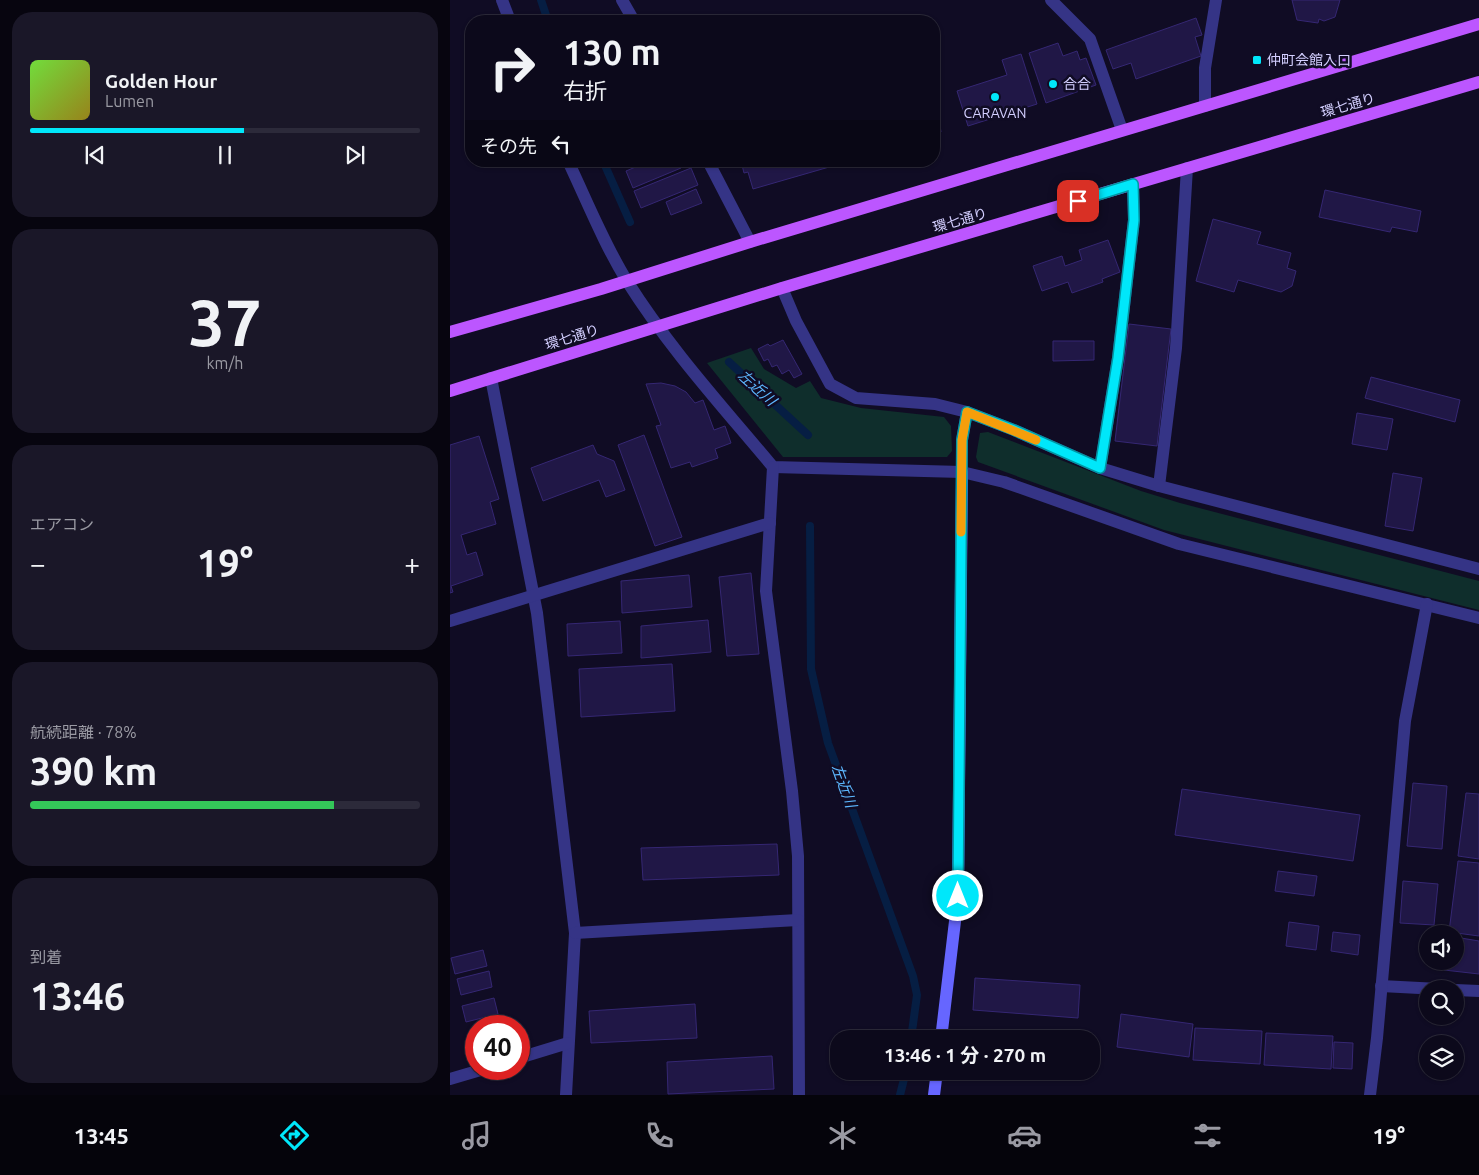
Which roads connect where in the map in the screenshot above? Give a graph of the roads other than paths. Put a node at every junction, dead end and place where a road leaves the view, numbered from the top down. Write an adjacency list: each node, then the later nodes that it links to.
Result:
1 (502, 0): 5 (street)
2 (622, 0): 6 (street)
3 (1051, 0): 10 (street)
4 (1216, 0): 9 (street)
5 (508, 15)
6 (631, 15)
7 (1479, 24): 9 (main road)
8 (1479, 82): 13 (main road, 環七通り)
9 (1205, 106): 10 (main road)
10 (1122, 130): 15 (main road)
11 (571, 167): 16 (street)
12 (711, 167): 15 (street)
13 (1187, 168): 14 (main road, 環七通り); 26 (street)
14 (1133, 184): 17 (main road, 環七通り); 24 (street)
15 (750, 242): 16 (main road)
16 (627, 280): 18 (street); 19 (main road)
17 (782, 288): 18 (main road, 環七通り); 22 (street)
18 (658, 326): 20 (main road, 環七通り); 23 (street)
19 (450, 332)
20 (491, 378): 21 (main road, 環七通り); 29 (street)
21 (450, 391)
22 (967, 412): 24 (street); 25 (street)
23 (773, 467): 25 (street); 27 (street)
24 (1100, 468): 26 (street)
25 (962, 472): 30 (street); 39 (street)
26 (1159, 486): 28 (street)
27 (770, 524): 29 (street); 33 (street)
28 (1479, 569)
29 (534, 594): 32 (street); 34 (street)
30 (1427, 604): 31 (street); 35 (street)
31 (1479, 618)
32 (450, 621)
33 (798, 920): 34 (street); 46 (street)
34 (575, 933): 40 (street)
35 (1381, 986): 36 (street); 48 (street)
36 (1419, 988)
37 (1464, 990): 38 (street)
38 (1479, 991)
39 (942, 1030)
40 (568, 1043): 41 (street); 45 (street)
41 (530, 1055)
42 (465, 1075): 43 (street)
43 (450, 1079)
44 (936, 1080): 47 (street)
45 (566, 1095)
46 (799, 1095)
47 (934, 1095)
48 (1370, 1095)

